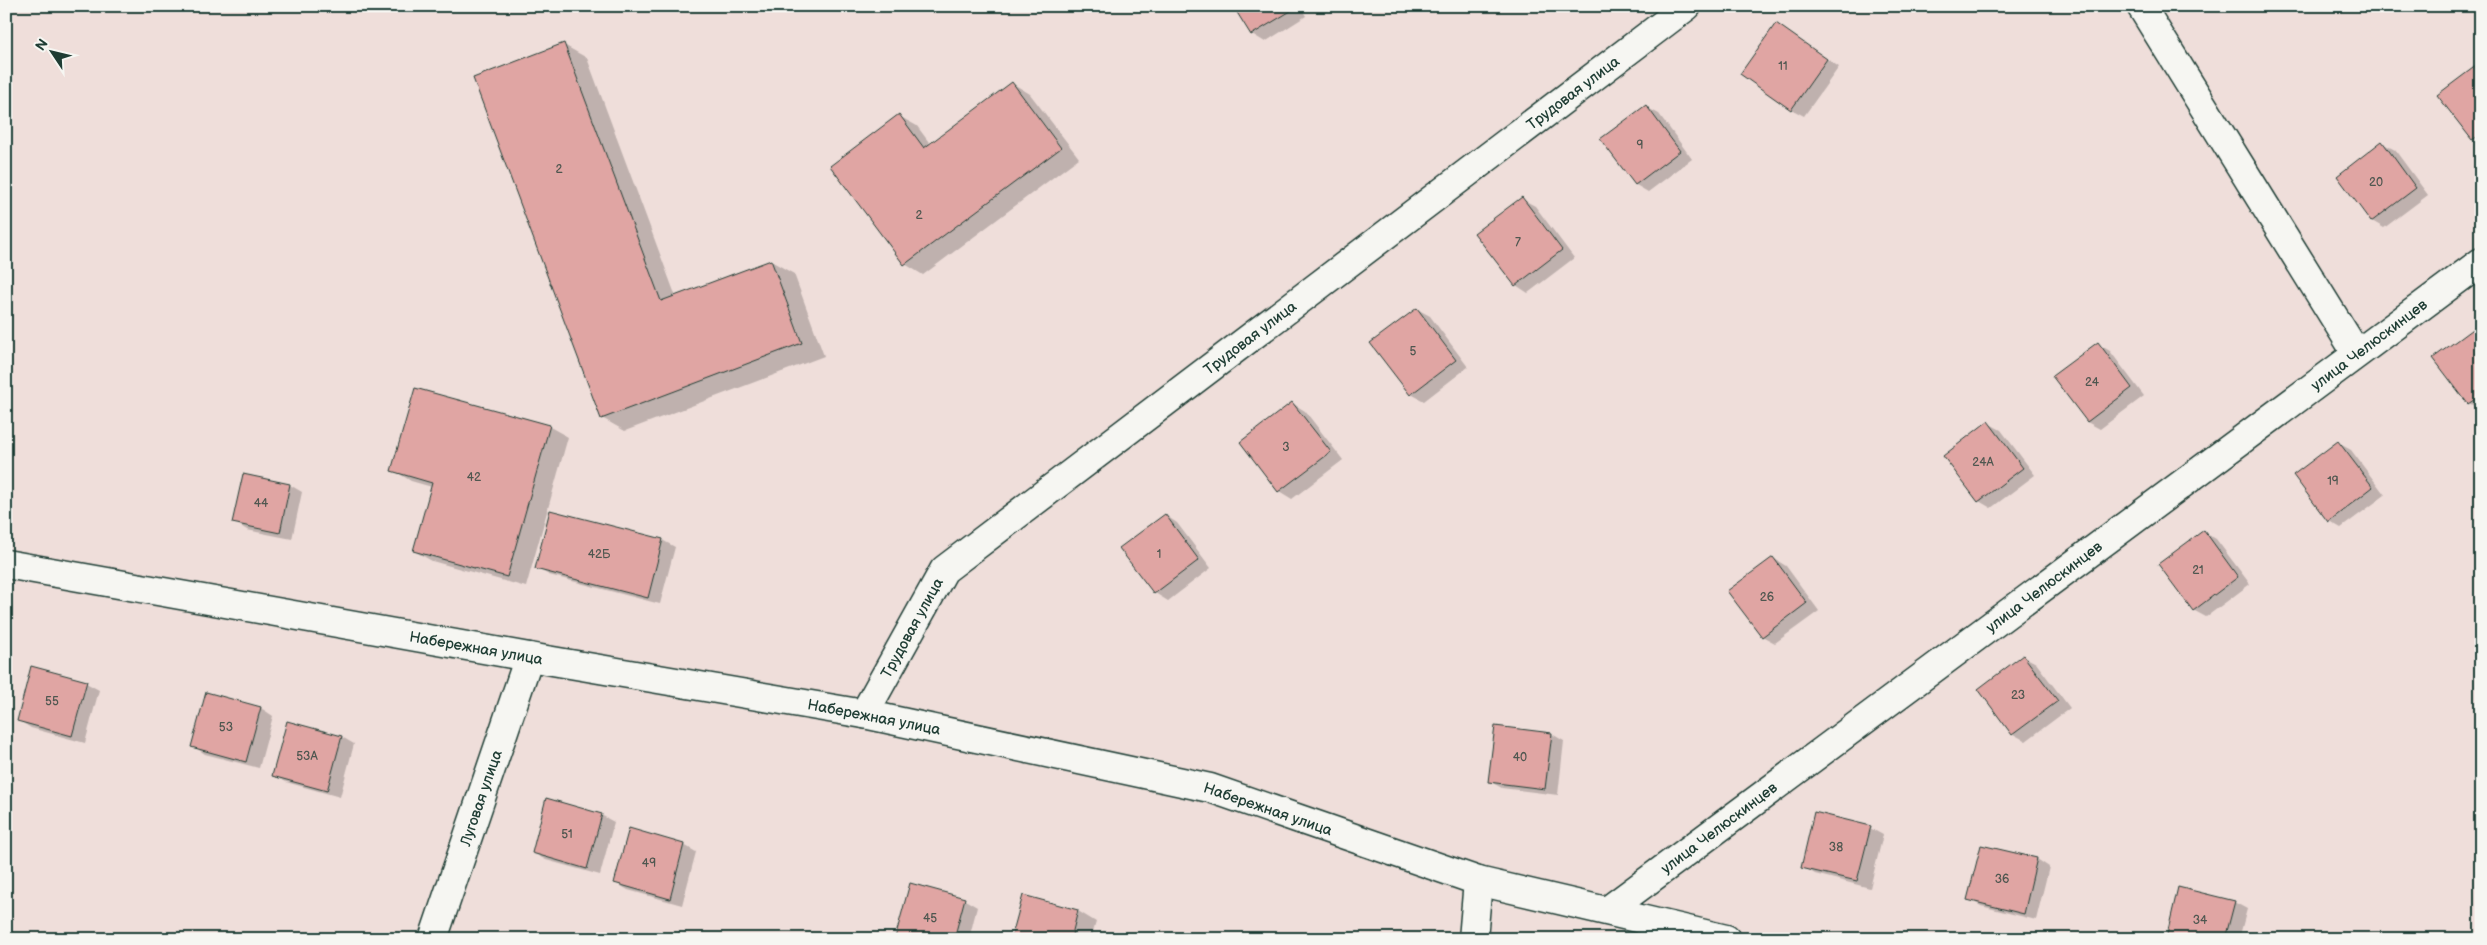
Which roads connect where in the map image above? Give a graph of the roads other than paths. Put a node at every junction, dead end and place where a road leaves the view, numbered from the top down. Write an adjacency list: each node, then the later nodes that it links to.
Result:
1 (1687, 6): 7 (street, Трудовая улица)
2 (2141, 6): 4 (street)
3 (2481, 262): 4 (street, улица Челюскинцев)
4 (2357, 354): 9 (street, улица Челюскинцев)
5 (6, 564): 6 (street, Набережная улица)
6 (529, 657): 7 (street, Набережная улица); 10 (street, Луговая улица)
7 (864, 714): 8 (street, Набережная улица)
8 (1478, 881): 9 (street, Набережная улица); 11 (street)
9 (1607, 911): 12 (street, Набережная улица)
10 (432, 939)
11 (1473, 939)
12 (1726, 939)

